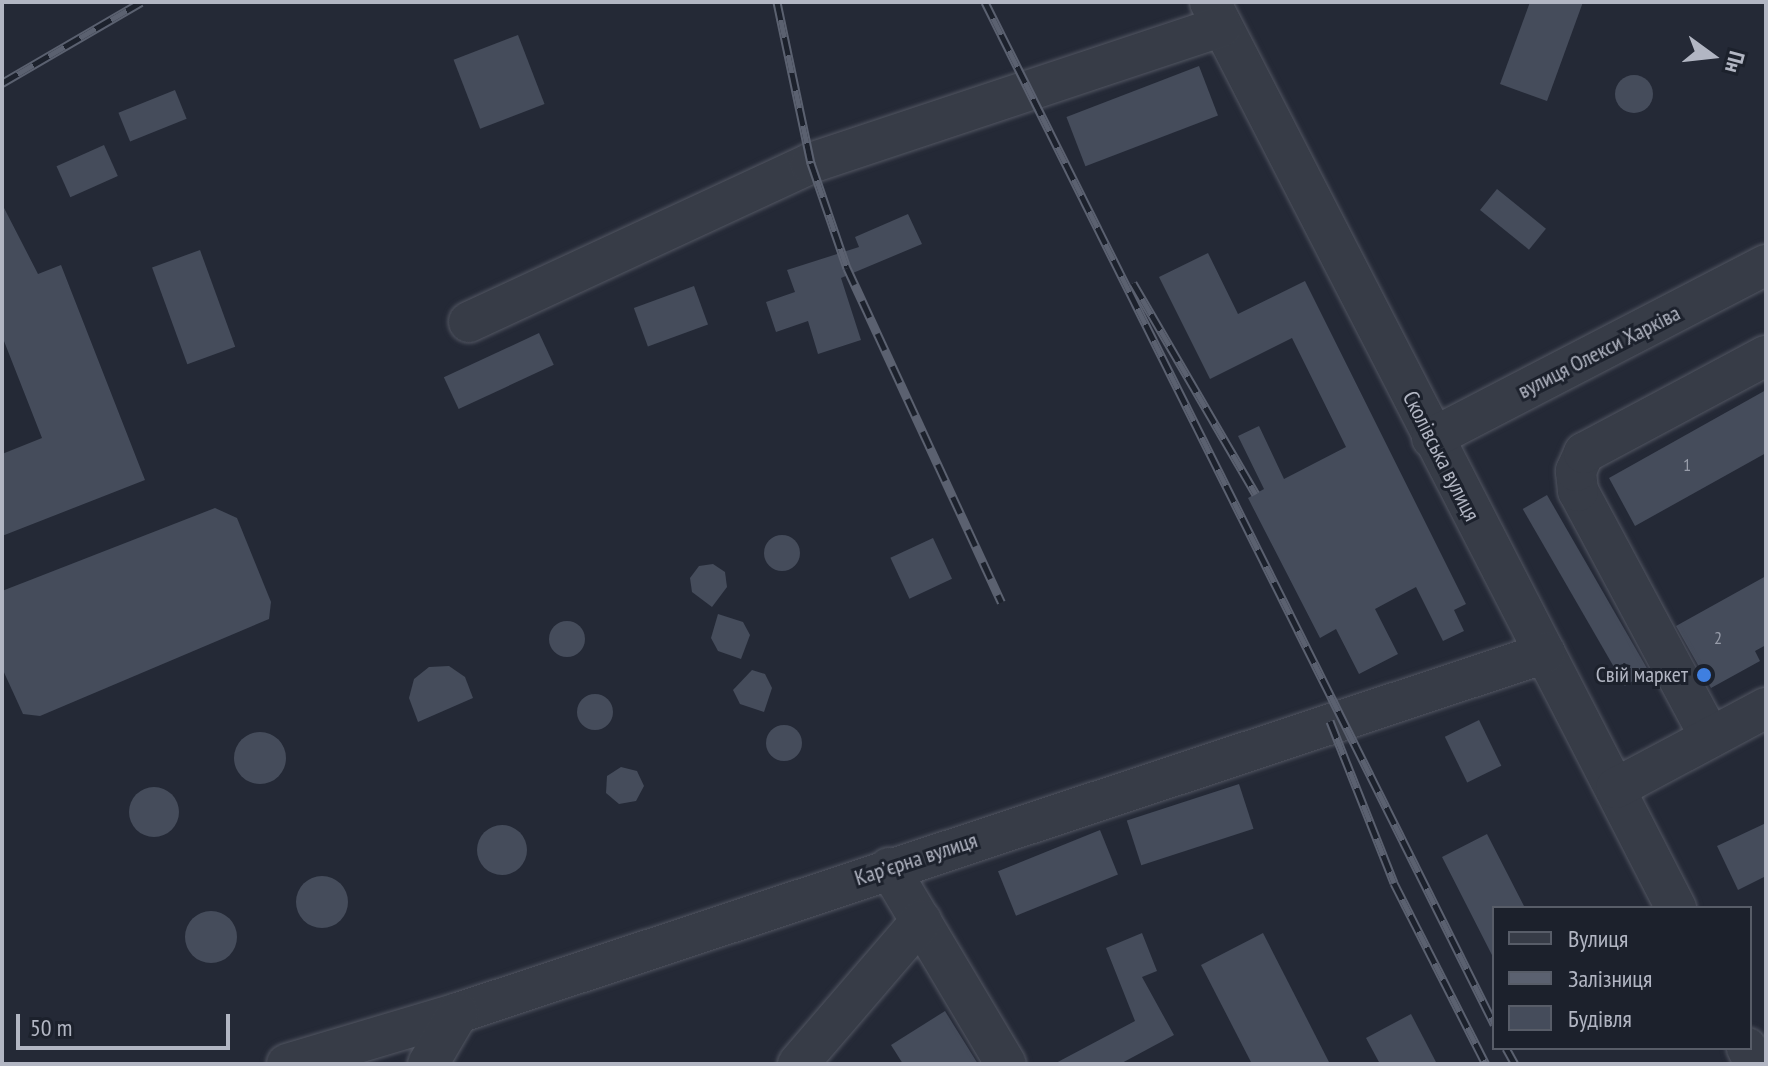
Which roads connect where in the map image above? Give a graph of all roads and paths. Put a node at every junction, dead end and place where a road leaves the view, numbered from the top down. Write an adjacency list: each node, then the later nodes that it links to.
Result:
1 (1216, 14): 3 (street); 5 (street, Сколівська вулиця)
2 (1766, 265): 5 (street, вулиця Олекси Харківа)
3 (469, 322)
4 (1766, 356): 8 (street)
5 (1432, 438): 6 (street, Сколівська вулиця)
6 (1545, 653): 9 (street, Сколівська вулиця); 10 (street, Карʼєрна вулиця)
7 (1766, 708): 8 (street)
8 (1710, 737): 9 (street)
9 (1616, 788): 11 (street, Сколівська вулиця)
10 (889, 868): 12 (street); 13 (street, Карʼєрна вулиця)
11 (1675, 906)
12 (921, 921): 17 (street); 18 (street)
13 (458, 1013): 14 (street, Карʼєрна вулиця); 16 (street)
14 (335, 1059): 15 (street, Карʼєрна вулиця)
15 (287, 1064)
16 (428, 1064)
17 (798, 1064)
18 (1006, 1064)

